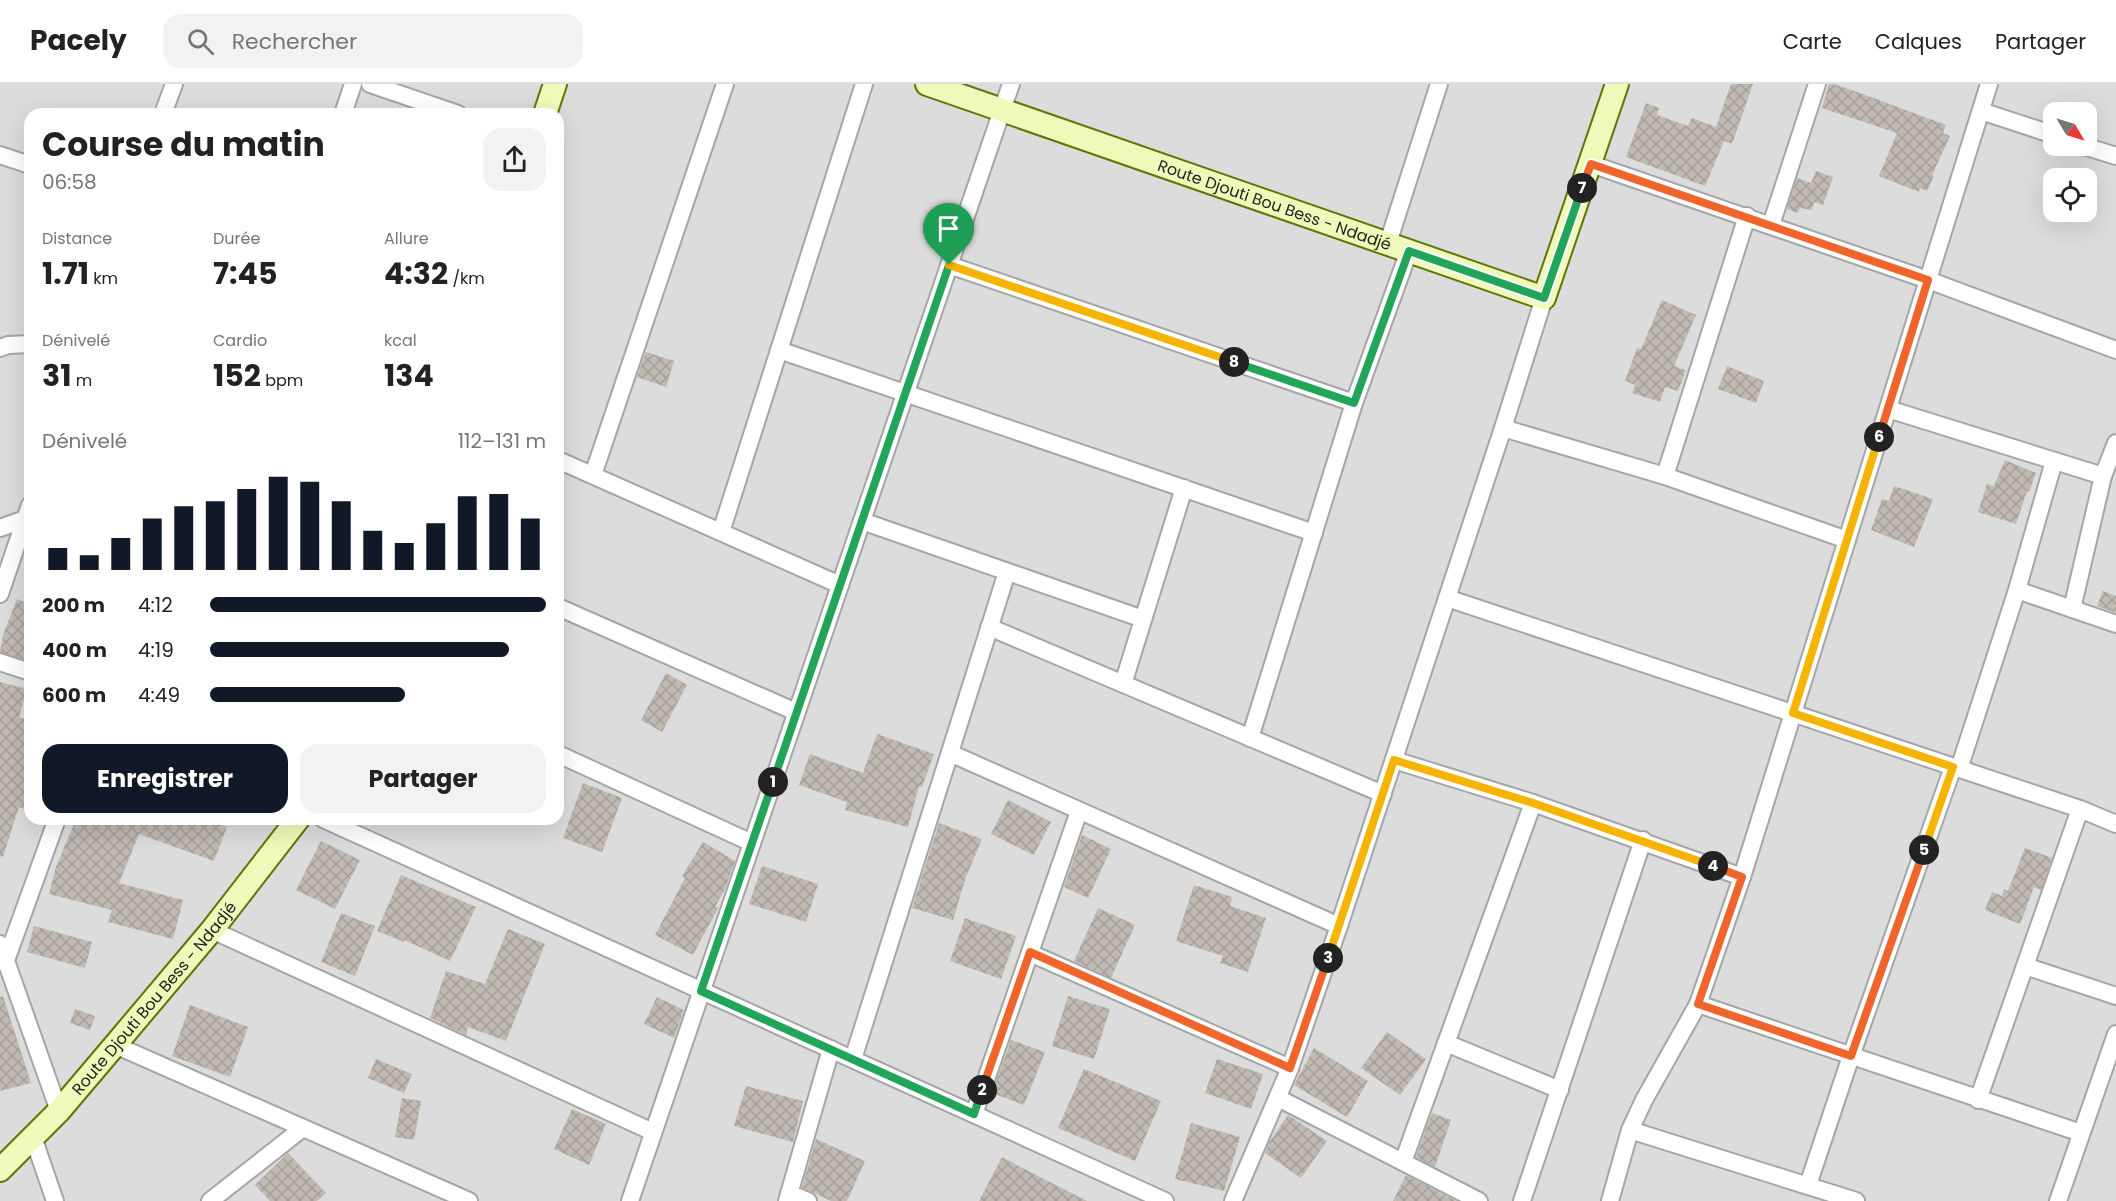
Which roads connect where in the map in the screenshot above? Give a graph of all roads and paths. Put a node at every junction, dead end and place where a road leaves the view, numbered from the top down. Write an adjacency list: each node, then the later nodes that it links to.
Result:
1 (174, 84): 13 (street)
2 (353, 84): 14 (street)
3 (370, 84): 15 (street)
4 (555, 84): 16 (main road)
5 (725, 84): 43 (street)
6 (864, 84): 34 (street)
7 (927, 84): 17 (main road, Route Djouti Bou Bess - Ndadjé)
8 (1011, 84): 17 (street)
9 (1439, 84): 27 (street)
10 (1617, 84): 24 (main road)
11 (1817, 84): 26 (street)
12 (1989, 84): 18 (street)
13 (165, 108)
14 (345, 108)
15 (440, 108)
16 (547, 108)
17 (1002, 110): 27 (main road, Route Djouti Bou Bess - Ndadjé); 29 (street)
18 (1981, 111): 19 (street); 30 (street)
19 (2043, 131)
20 (2097, 150): 22 (street)
21 (0, 155): 23 (street)
22 (2116, 156)
23 (24, 163)
24 (1591, 164): 25 (street); 31 (main road)
25 (1747, 216): 26 (street); 44 (street)
26 (1772, 225): 30 (street)
27 (1388, 243): 28 (main road, Route Djouti Bou Bess - Ndadjé)
28 (1409, 251): 31 (main road, Route Djouti Bou Bess - Ndadjé); 37 (street)
29 (949, 265): 36 (street); 37 (street)
30 (1928, 280): 35 (street); 38 (street)
31 (1544, 298): 39 (street)
32 (24, 344): 33 (street)
33 (0, 348)
34 (779, 350): 36 (street); 51 (street)
35 (2116, 350)
36 (906, 393): 46 (street); 48 (street)
37 (1354, 403): 52 (street)
38 (1888, 409): 41 (street); 53 (street)
39 (1503, 428): 44 (street); 58 (street)
40 (2116, 443): 45 (street)
41 (2054, 461): 45 (street); 56 (street)
42 (564, 463): 43 (street)
43 (592, 475): 51 (street)
44 (1665, 476): 53 (street)
45 (2103, 476): 59 (street)
46 (1184, 488): 52 (street); 61 (street)
47 (24, 517): 50 (street)
48 (862, 521): 54 (street); 55 (street)
49 (24, 526): 57 (street)
50 (0, 528)
51 (721, 532): 55 (street)
52 (1314, 533): 69 (street)
53 (1847, 540): 68 (street)
54 (1007, 572): 61 (street); 63 (street)
55 (840, 585): 67 (street)
56 (2018, 590): 59 (street); 73 (street)
57 (0, 594)
58 (1448, 598): 68 (street); 72 (street)
59 (2072, 609): 62 (street)
60 (564, 610): 67 (street)
61 (1143, 619): 66 (street)
62 (2116, 624)
63 (989, 627): 66 (street); 70 (street)
64 (0, 662): 65 (street)
65 (24, 670)
66 (1123, 684): 69 (street)
67 (796, 712): 83 (street)
68 (1793, 713): 73 (street); 84 (street)
69 (1250, 738): 74 (street)
70 (950, 753): 77 (street); 99 (street)
71 (564, 757): 83 (street)
72 (1394, 760): 74 (street); 75 (street)
73 (1956, 768): 76 (street); 98 (street)
74 (1383, 794): 85 (street)
75 (1533, 803): 82 (street); 95 (street)
76 (2080, 809): 78 (street); 90 (street)
77 (1079, 811): 85 (street); 88 (street)
78 (2116, 824)
79 (55, 825): 89 (street)
80 (293, 825): 86 (main road, Route Djouti Bou Bess - Ndadjé)
81 (336, 825): 91 (street)
82 (1643, 840): 84 (street); 101 (street)
83 (752, 843): 91 (street)
84 (1742, 877): 93 (street)
85 (1339, 926): 100 (street)
86 (212, 930): 96 (main road, Route Djouti Bou Bess - Ndadjé); 108 (street)
87 (0, 944): 89 (street)
88 (1030, 952): 100 (street); 105 (street)
89 (5, 963): 104 (street)
90 (2025, 966): 92 (street); 103 (street)
91 (701, 991): 97 (street); 108 (street)
92 (2116, 996)
93 (1698, 1004): 98 (street); 107 (street)
94 (2116, 1034): 109 (street)
95 (1446, 1043): 101 (street); 111 (street)
96 (115, 1045): 104 (main road, Route Djouti Bou Bess - Ndadjé); 106 (street)
97 (831, 1049): 99 (street); 115 (street)
98 (1851, 1056): 103 (street); 113 (street)
99 (853, 1059): 105 (street)
100 (1290, 1068): 102 (street)
101 (1560, 1090): 125 (street)
102 (1278, 1098): 111 (street); 123 (street)
103 (1978, 1100): 109 (street)
104 (59, 1111): 110 (main road, Route Djouti Bou Bess - Ndadjé)
105 (974, 1114): 122 (street)
106 (303, 1128): 114 (street); 117 (street)
107 (1630, 1130): 113 (street); 126 (street)
108 (653, 1131): 120 (street)
109 (2081, 1133): 128 (street)
110 (33, 1137): 112 (main road, Route Djouti Bou Bess - Ndadjé); 116 (street)
111 (1403, 1162): 124 (street)
112 (0, 1170)
113 (1808, 1185): 127 (street)
114 (444, 1190): 118 (street); 119 (street)
115 (788, 1197): 121 (street)
116 (55, 1201)
117 (210, 1201)
118 (430, 1201)
119 (469, 1201)
120 (630, 1201)
121 (808, 1201)
122 (1165, 1201)
123 (1233, 1201)
124 (1479, 1201)
125 (1522, 1201)
126 (1610, 1201)
127 (1856, 1201)
128 (2058, 1201)

